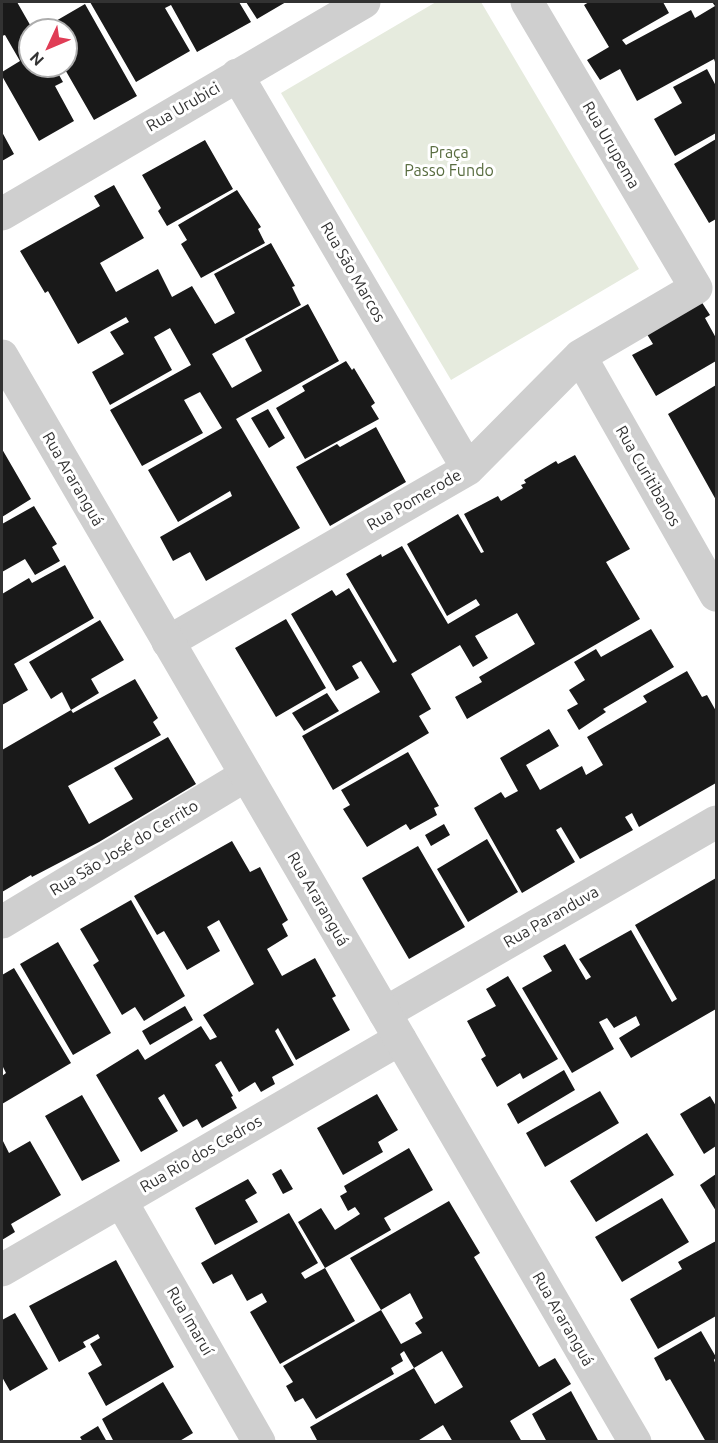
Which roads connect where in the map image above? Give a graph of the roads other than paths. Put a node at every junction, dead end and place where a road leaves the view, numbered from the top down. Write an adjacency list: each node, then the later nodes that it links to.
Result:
1 (364, 2): 3 (street, Rua Urubici)
2 (527, 2): 5 (street, Rua Urupema)
3 (237, 75): 4 (street, Rua Urubici); 8 (street, Rua São Marcos)
4 (2, 214)
5 (696, 288): 7 (street, Rua Pomerode)
6 (2, 356): 10 (street, Rua Araranguá)
7 (580, 357): 8 (street, Rua Pomerode); 9 (street, Rua Curitibanos)
8 (468, 469): 10 (street, Rua Pomerode)
9 (717, 595)
10 (168, 642): 11 (street, Rua Araranguá)
11 (246, 775): 13 (street, Rua São José do Cerrito); 14 (street, Rua Araranguá)
12 (717, 822): 14 (street, Rua Paranduva)
13 (2, 921)
14 (392, 1026): 15 (street, Rua Rio dos Cedros); 18 (street, Rua Araranguá)
15 (121, 1201): 16 (street, Rua Rio dos Cedros); 17 (street, Rua Imaruí)
16 (2, 1270)
17 (259, 1442)
18 (635, 1442)

